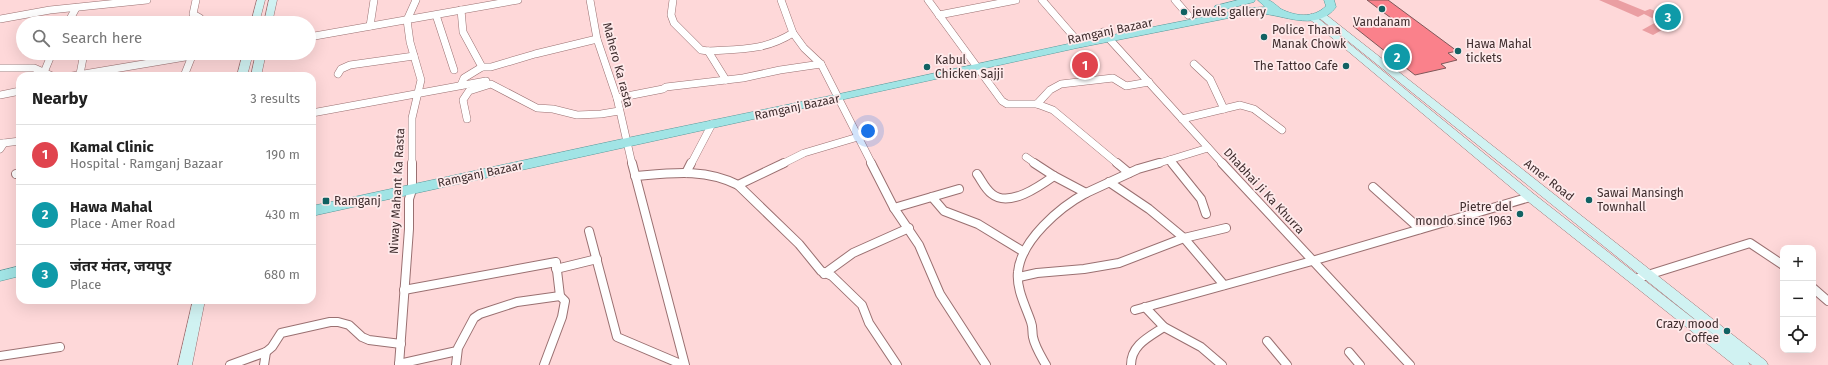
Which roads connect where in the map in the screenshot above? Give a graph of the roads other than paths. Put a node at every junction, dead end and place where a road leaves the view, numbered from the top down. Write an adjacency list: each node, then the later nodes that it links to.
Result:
1 (147, 0): 18 (street)
2 (196, 0): 26 (street)
3 (261, 0): 27 (main road)
4 (273, 0): 28 (main road)
5 (374, 0): 33 (street)
6 (416, 0): 32 (street)
7 (518, 0): 19 (street)
8 (590, 0): 38 (street, Mahero Ka rasta)
9 (673, 0): 39 (street)
10 (781, 0): 34 (street)
11 (928, 0): 22 (street)
12 (1016, 0): 22 (street)
13 (1042, 0): 37 (street)
14 (1174, 0): 23 (street)
15 (1250, 0): 23 (main road, Ramganj Bazaar)
16 (1263, 0): 20 (main road)
17 (1329, 0): 29 (main road)
18 (76, 8): 24 (street); 25 (street)
19 (460, 10): 21 (street); 50 (street)
20 (1283, 14): 29 (main road, Ramganj Bazaar); 36 (main road, Ramganj Bazaar)
21 (436, 15): 32 (street); 54 (street)
22 (939, 15): 48 (street)
23 (1188, 15): 36 (main road, Ramganj Bazaar)
24 (21, 16)
25 (72, 16)
26 (196, 16)
27 (257, 16)
28 (270, 16)
29 (1316, 16): 98 (main road, Amer Road); 115 (main road, Amer Road)
30 (16, 17): 31 (street)
31 (0, 19)
32 (407, 20): 33 (street); 40 (street, Niway Mahant Ka Rasta)
33 (370, 26): 35 (street)
34 (793, 33): 39 (street); 47 (street)
35 (316, 35)
36 (1106, 35): 37 (main road, Ramganj Bazaar); 48 (main road, Ramganj Bazaar); 64 (street, Dhabhai Ji Ka Khurra)
37 (1075, 38): 48 (main road, Ramganj Bazaar)
38 (597, 39): 51 (street); 70 (street, Mahero Ka rasta)
39 (708, 51): 62 (street)
40 (414, 56): 61 (street); 67 (street, Niway Mahant Ka Rasta)
41 (49, 60): 53 (street)
42 (83, 60): 56 (street)
43 (167, 60): 57 (street)
44 (190, 60): 58 (street)
45 (246, 60): 59 (main road)
46 (259, 60): 60 (main road)
47 (821, 64): 62 (street); 68 (street)
48 (975, 64): 68 (main road, Ramganj Bazaar); 71 (street)
49 (1194, 64): 72 (street)
50 (482, 67): 51 (street); 65 (street)
51 (491, 67): 63 (street)
52 (0, 68): 53 (street)
53 (45, 70): 55 (street)
54 (454, 70)
55 (47, 72)
56 (80, 72)
57 (92, 72)
58 (186, 72)
59 (243, 72)
60 (257, 72)
61 (338, 74)
62 (726, 80): 70 (street)
63 (489, 82): 65 (street); 73 (street); 75 (street)
64 (1149, 82): 71 (street); 76 (street, Dhabhai Ji Ka Khurra)
65 (461, 85): 67 (street)
66 (16, 92): 69 (street)
67 (417, 93): 74 (street); 93 (street, Niway Mahant Ka Rasta)
68 (837, 94): 77 (main road, Ramganj Bazaar); 79 (street); 80 (main road, Ramganj Bazaar)
69 (0, 95)
70 (617, 98): 73 (street, Mahero Ka rasta)
71 (1037, 104): 87 (street)
72 (1224, 109): 76 (street); 78 (street)
73 (619, 111): 80 (street, Mahero Ka rasta)
74 (316, 112)
75 (467, 119)
76 (1182, 119): 83 (street, Dhabhai Ji Ka Khurra)
77 (712, 124): 80 (main road, Ramganj Bazaar); 86 (street)
78 (1282, 130)
79 (858, 136): 92 (street); 100 (street)
80 (626, 138): 89 (street, Mahero Ka rasta); 93 (main road, Ramganj Bazaar)
81 (16, 142): 82 (street)
82 (1, 145)
83 (1208, 148): 85 (street); 110 (street, Dhabhai Ji Ka Khurra)
84 (1026, 157): 90 (street)
85 (1170, 160): 87 (street); 102 (street)
86 (686, 173): 89 (street); 92 (street)
87 (1129, 173): 91 (street)
88 (977, 174): 90 (street)
89 (635, 176): 139 (street, Mahero Ka rasta)
90 (1054, 176): 96 (street)
91 (1109, 182): 96 (street); 107 (street)
92 (738, 185): 114 (street)
93 (412, 186): 99 (main road, Ramganj Bazaar); 101 (main road, Ramganj Bazaar); 120 (street, Niway Mahant Ka Rasta)
94 (1372, 187): 105 (street)
95 (959, 189): 97 (street)
96 (1086, 193): 108 (street)
97 (932, 197): 100 (street); 108 (street)
98 (1530, 197): 105 (street); 118 (main road, Amer Road)
99 (316, 203)
100 (894, 208): 103 (street)
101 (316, 210)
102 (1206, 214)
103 (908, 228): 114 (street); 141 (street)
104 (1226, 228): 107 (street)
105 (1420, 229): 110 (street)
106 (589, 231): 109 (street)
107 (1184, 238): 117 (street); 119 (street)
108 (1024, 252): 117 (street)
109 (598, 259): 112 (street); 139 (street)
110 (1312, 261): 119 (street); 147 (street, Dhabhai Ji Ka Khurra)
111 (1780, 263): 115 (street)
112 (556, 269): 120 (street); 122 (street)
113 (16, 272): 116 (main road)
114 (824, 274): 140 (street)
115 (1648, 275): 118 (street); 149 (main road, Amer Road)
116 (0, 276)
117 (1019, 277): 142 (street)
118 (1635, 278): 148 (main road, Amer Road)
119 (1224, 285): 125 (street)
120 (404, 290): 127 (street, Niway Mahant Ka Rasta)
121 (1816, 291): 123 (street)
122 (560, 296): 129 (street); 138 (street)
123 (1828, 301)
124 (199, 304): 133 (main road)
125 (1164, 327): 143 (street); 144 (street)
126 (1267, 341): 145 (street)
127 (401, 344): 130 (street); 136 (street, Niway Mahant Ka Rasta)
128 (60, 347): 132 (street)
129 (457, 351): 136 (street); 137 (street)
130 (266, 352): 134 (street); 135 (street)
131 (1349, 352): 146 (street)
132 (0, 356)
133 (185, 365)
134 (230, 365)
135 (264, 365)
136 (399, 365)
137 (456, 365)
138 (544, 365)
139 (684, 365)
140 (896, 365)
141 (986, 365)
142 (1046, 365)
143 (1131, 365)
144 (1222, 365)
145 (1287, 365)
146 (1360, 365)
147 (1410, 365)
148 (1743, 365)
149 (1761, 365)

